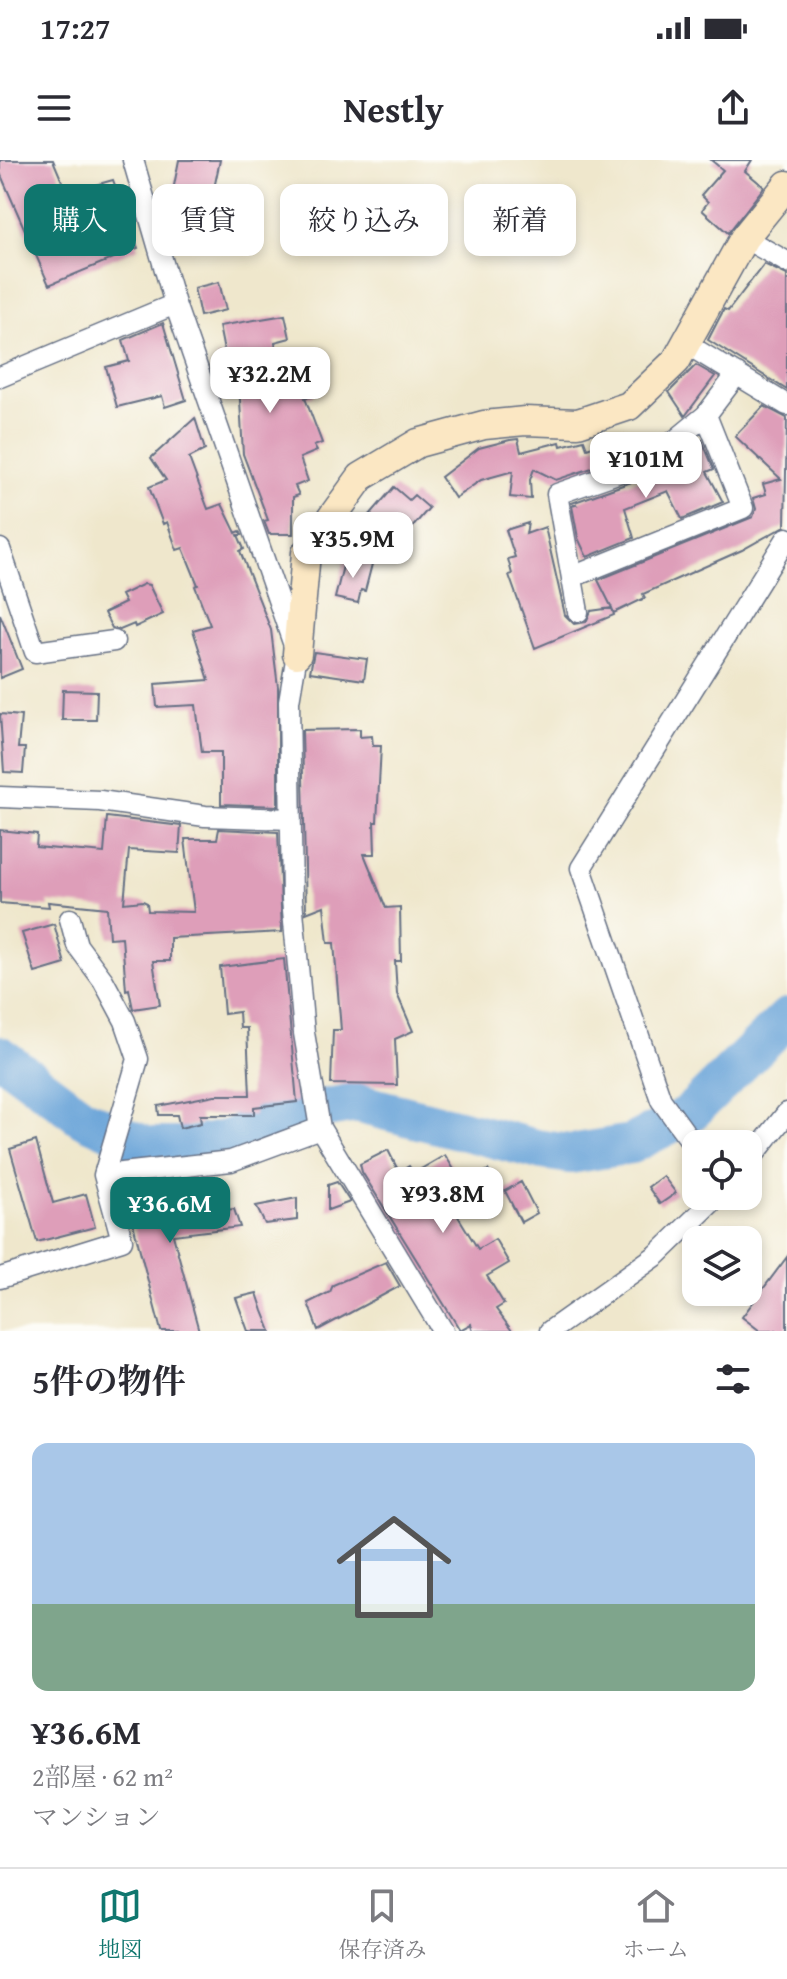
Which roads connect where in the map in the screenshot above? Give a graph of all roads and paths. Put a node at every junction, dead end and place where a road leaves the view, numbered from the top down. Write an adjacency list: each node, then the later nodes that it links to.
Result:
1 (133, 160): 5 (street)
2 (787, 185): 3 (street)
3 (744, 238): 4 (street); 6 (street)
4 (787, 262)
5 (175, 304): 8 (street); 16 (street)
6 (685, 343): 7 (street); 16 (street)
7 (737, 374): 9 (street); 10 (street)
8 (0, 377)
9 (787, 405)
10 (706, 415): 13 (street); 13 (street)
11 (787, 538): 22 (street)
12 (0, 549): 15 (street)
13 (572, 577): 14 (street)
14 (578, 612)
15 (114, 641)
16 (297, 654): 18 (street)
17 (0, 797): 18 (street)
18 (291, 819): 21 (street)
19 (70, 919): 24 (street)
20 (787, 1113): 23 (street)
21 (320, 1128): 24 (street); 27 (street)
22 (683, 1130)
23 (762, 1144)
24 (104, 1175): 26 (street)
25 (704, 1210): 28 (street)
26 (0, 1278)
27 (443, 1331)
28 (550, 1331)

